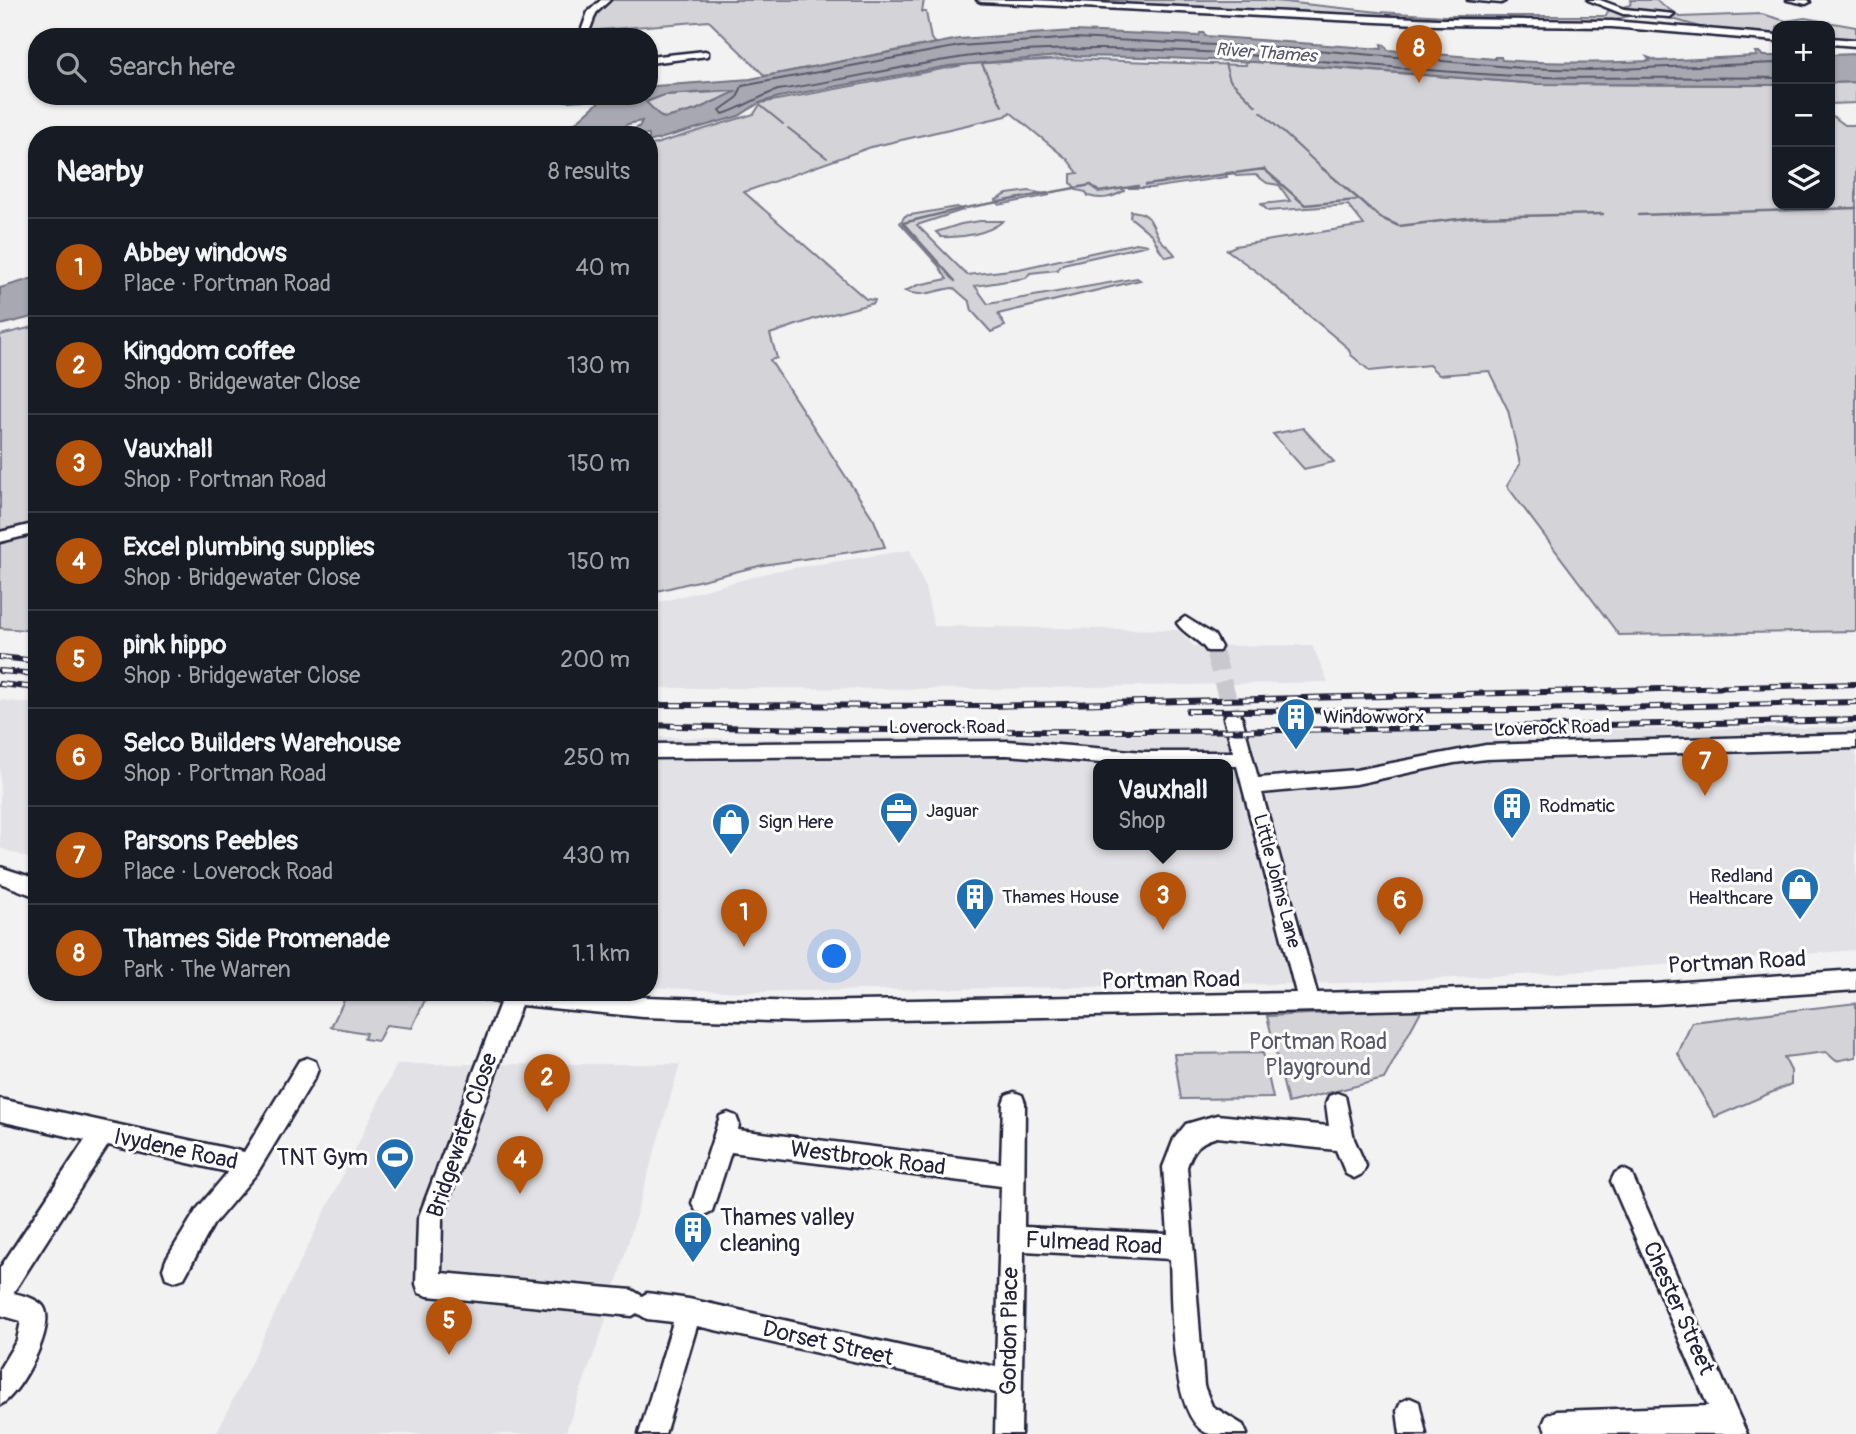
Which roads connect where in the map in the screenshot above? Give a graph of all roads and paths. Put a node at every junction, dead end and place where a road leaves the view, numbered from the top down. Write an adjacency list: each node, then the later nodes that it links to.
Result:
1 (606, 0): 11 (street)
2 (981, 0): 10 (street)
3 (1472, 0): 8 (street)
4 (1592, 0): 9 (street)
5 (1646, 0): 9 (street)
6 (1791, 0): 7 (street)
7 (1803, 0)
8 (1498, 1)
9 (1670, 14): 10 (street)
10 (1685, 26): 12 (street)
11 (587, 28)
12 (1772, 37)
13 (1835, 41): 14 (street)
14 (1856, 43)
15 (705, 54): 16 (street)
16 (658, 59)
17 (28, 530): 18 (street)
18 (0, 537)
19 (1185, 622): 20 (street)
20 (1213, 647)
21 (1233, 718): 28 (street, Little Johns Lane)
22 (1856, 741): 29 (street, Loverock Road)
23 (658, 751): 24 (street, Loverock Road)
24 (1144, 759)
25 (1144, 759): 26 (street, Loverock Road)
26 (1233, 759)
27 (1233, 759): 28 (street, Loverock Road)
28 (1244, 759): 29 (street, Little Johns Lane)
29 (1252, 786): 35 (street, Little Johns Lane)
30 (0, 875): 31 (street)
31 (28, 885)
32 (1855, 981): 35 (street, Portman Road)
33 (500, 1001): 52 (street, Bridgewater Close)
34 (578, 1001): 35 (street, Portman Road)
35 (1309, 1003)
36 (307, 1069): 42 (street, Ivydene Road)
37 (1014, 1103): 44 (street, Gordon Place)
38 (1337, 1104): 41 (street)
39 (0, 1110): 40 (street, Ivydene Road)
40 (103, 1133): 42 (street, Ivydene Road); 50 (street)
41 (1343, 1139): 43 (street); 48 (street)
42 (249, 1165): 49 (street, Ivydene Road)
43 (1354, 1166)
44 (1012, 1176): 46 (street, Westbrook Road); 47 (street, Gordon Place)
45 (1623, 1181): 57 (street, Chester Street)
46 (704, 1203)
47 (1011, 1238): 48 (street, Fulmead Road); 54 (street, Gordon Place)
48 (1181, 1247): 60 (street, Fulmead Road)
49 (174, 1269)
50 (0, 1290)
51 (0, 1302): 55 (street)
52 (639, 1305): 53 (street, Dorset Street)
53 (689, 1312): 54 (street, Dorset Street); 58 (street)
54 (1009, 1383): 59 (street, Gordon Place)
55 (0, 1392)
56 (1556, 1424): 57 (street)
57 (1731, 1427)
58 (652, 1434)
59 (1008, 1434)
60 (1234, 1434)

